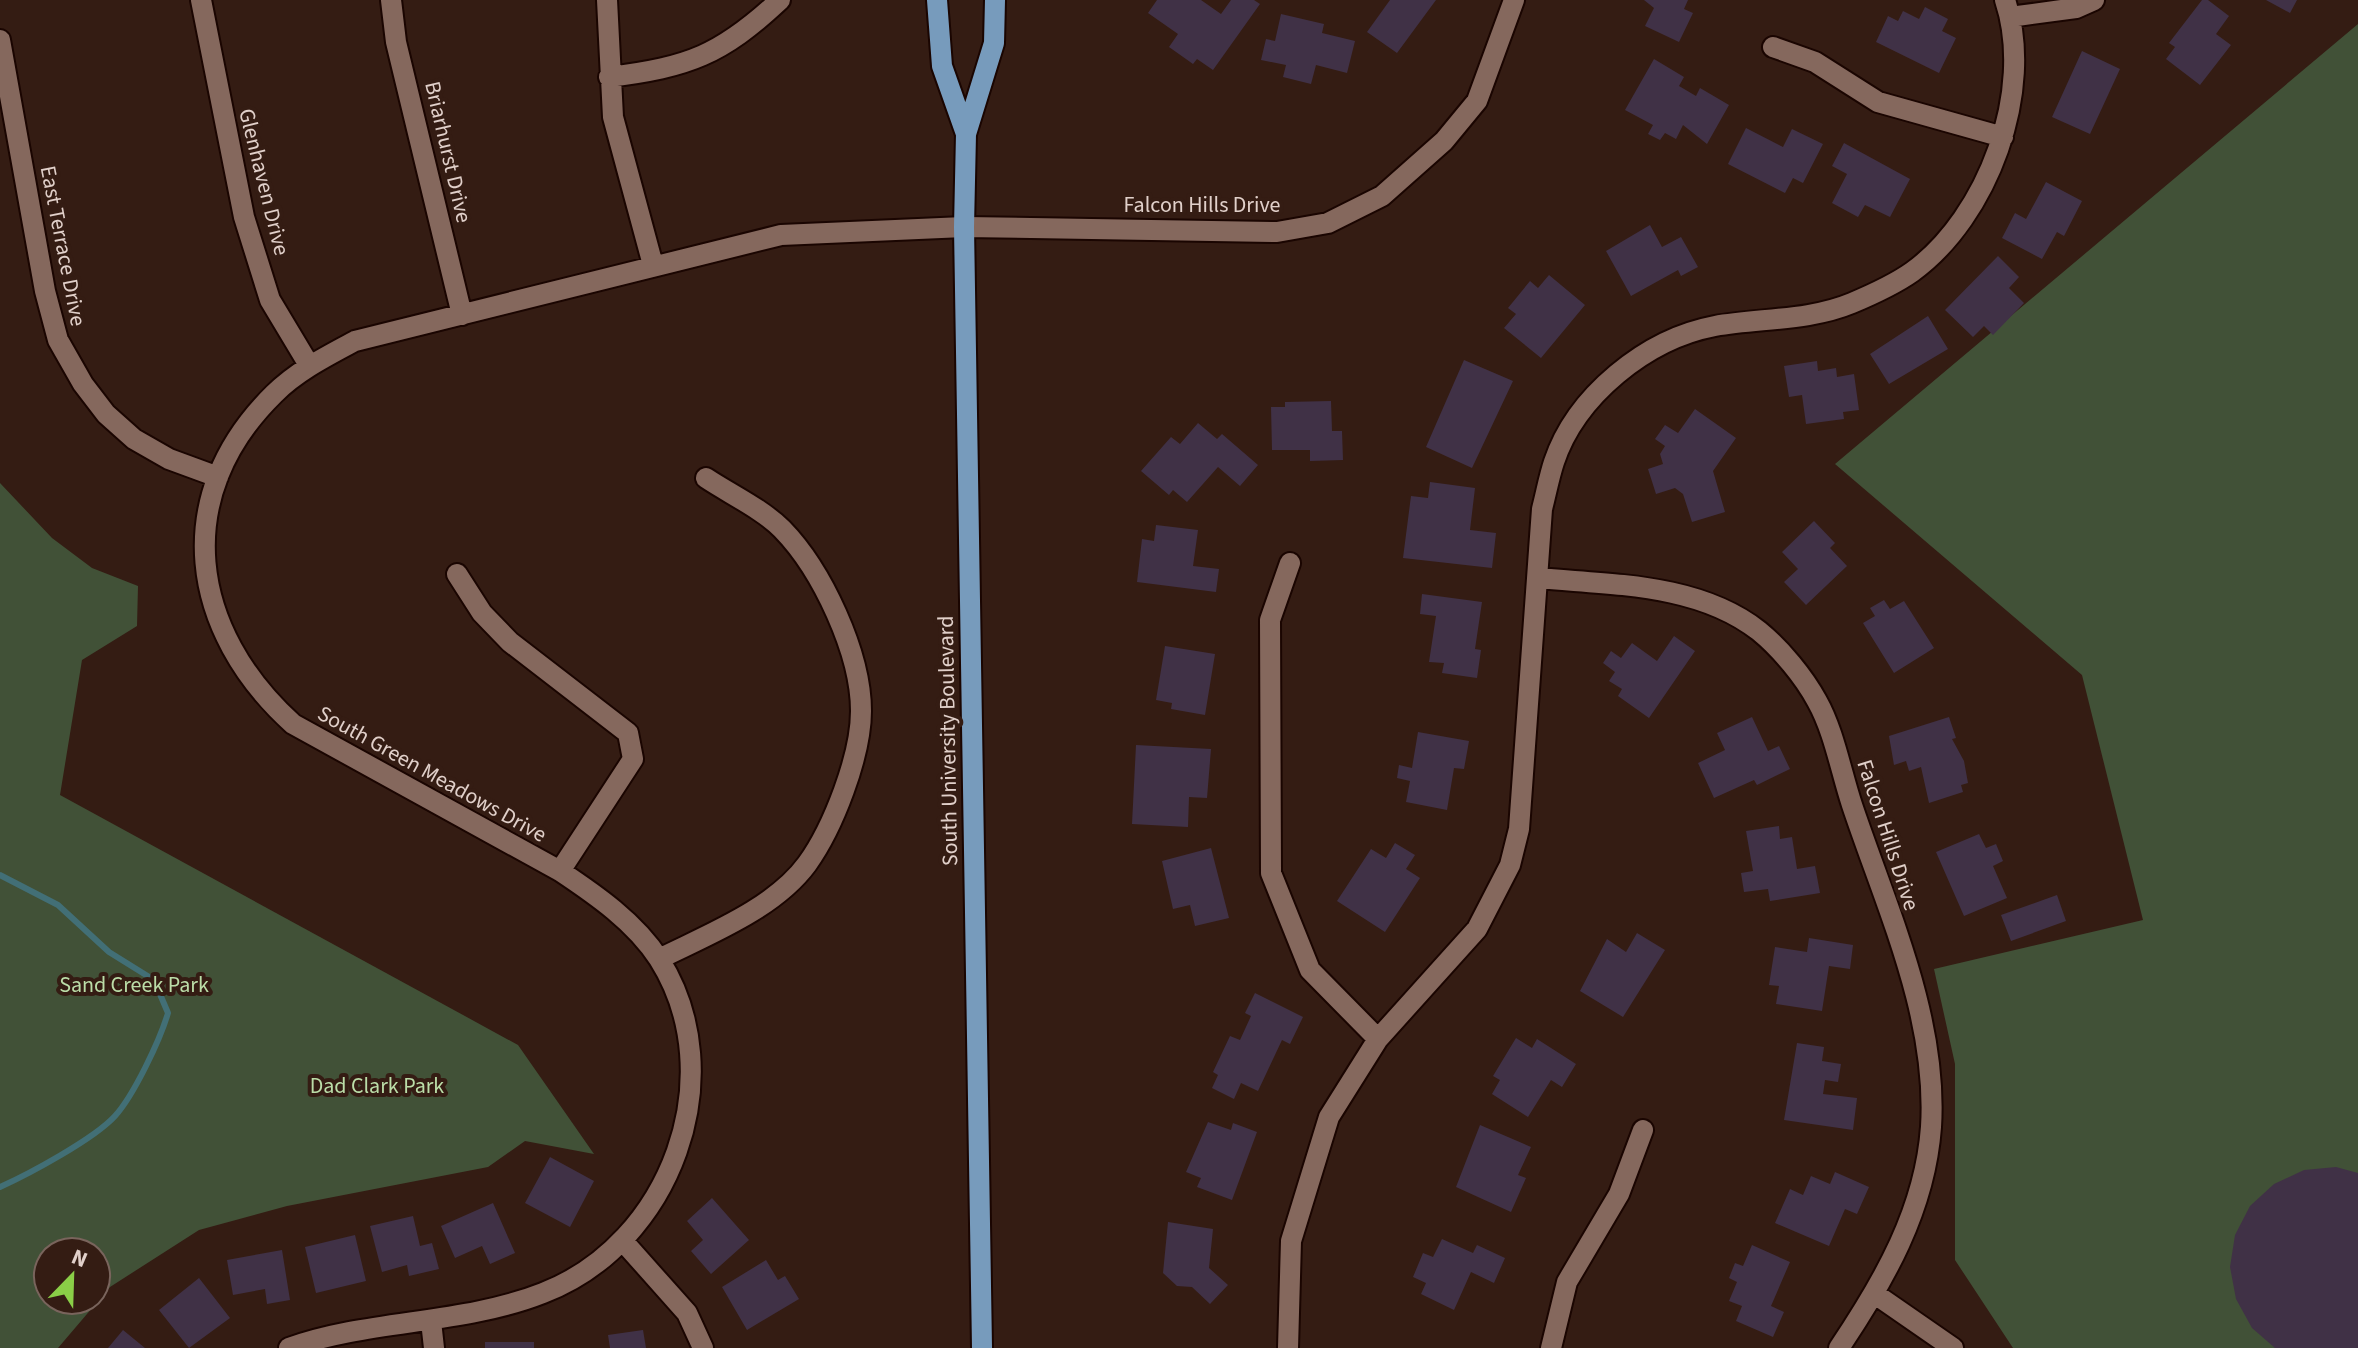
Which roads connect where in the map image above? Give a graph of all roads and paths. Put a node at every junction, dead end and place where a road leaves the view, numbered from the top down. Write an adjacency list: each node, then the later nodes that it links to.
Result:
1 (201, 0): 18 (street, Glenhaven Drive)
2 (391, 0): 17 (street, Briarhurst Drive)
3 (607, 0): 12 (street)
4 (780, 0): 12 (street)
5 (937, 0): 13 (main road, South University Boulevard)
6 (995, 0): 13 (main road, South University Boulevard)
7 (1514, 0): 15 (street, Falcon Hills Drive)
8 (2094, 0): 9 (street)
9 (2008, 8): 14 (street)
10 (0, 40): 19 (street, East Terrace Drive)
11 (1773, 47): 14 (street)
12 (609, 77): 16 (street)
13 (966, 134): 15 (main road, South University Boulevard)
14 (2003, 137): 23 (street)
15 (964, 227): 16 (street, South Green Meadows Drive); 34 (main road, South University Boulevard)
16 (653, 265): 17 (street, South Green Meadows Drive)
17 (462, 315): 18 (street, South Green Meadows Drive)
18 (309, 365): 19 (street, South Green Meadows Drive)
19 (218, 477): 24 (street, South Green Meadows Drive)
20 (706, 478): 25 (street)
21 (1290, 563): 26 (street)
22 (457, 574): 24 (street)
23 (1538, 578): 26 (street); 29 (street, Falcon Hills Drive)
24 (560, 871): 25 (street, South Green Meadows Drive)
25 (659, 959): 28 (street, South Green Meadows Drive)
26 (1378, 1039): 35 (street)
27 (1643, 1130): 36 (street)
28 (622, 1240): 30 (street, South Green Meadows Drive); 33 (street)
29 (1875, 1294): 37 (street, Falcon Hills Drive); 38 (street)
30 (431, 1321): 31 (street, South Green Meadows Drive); 32 (street)
31 (289, 1348)
32 (434, 1348)
33 (703, 1348)
34 (982, 1348)
35 (1288, 1348)
36 (1551, 1348)
37 (1839, 1348)
38 (1953, 1348)

